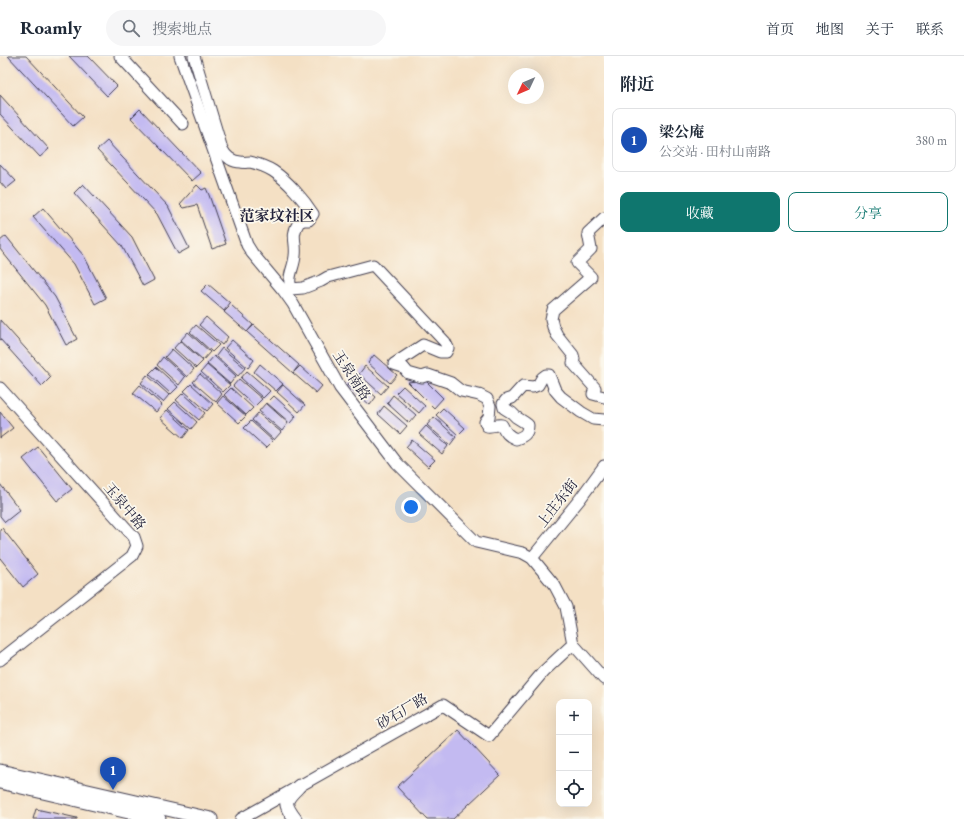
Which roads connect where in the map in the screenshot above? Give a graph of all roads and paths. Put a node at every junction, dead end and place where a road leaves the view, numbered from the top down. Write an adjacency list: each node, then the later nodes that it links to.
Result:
1 (120, 56): 4 (street)
2 (180, 56): 10 (street, 玉泉南路)
3 (194, 56): 8 (street)
4 (183, 124)
5 (604, 218): 7 (street)
6 (0, 388): 12 (street, 玉泉中路)
7 (604, 397)
8 (604, 420)
9 (604, 466): 10 (street, 上庄东街)
10 (532, 558): 11 (street, 玉泉南路)
11 (573, 644): 13 (street); 16 (street, 砂石厂路)
12 (0, 660)
13 (604, 679)
14 (0, 771): 18 (main road)
15 (0, 782): 17 (main road)
16 (299, 786): 19 (street, 砂石厂路); 20 (main road)
17 (159, 819)
18 (211, 819)
19 (241, 819)
20 (294, 819)

